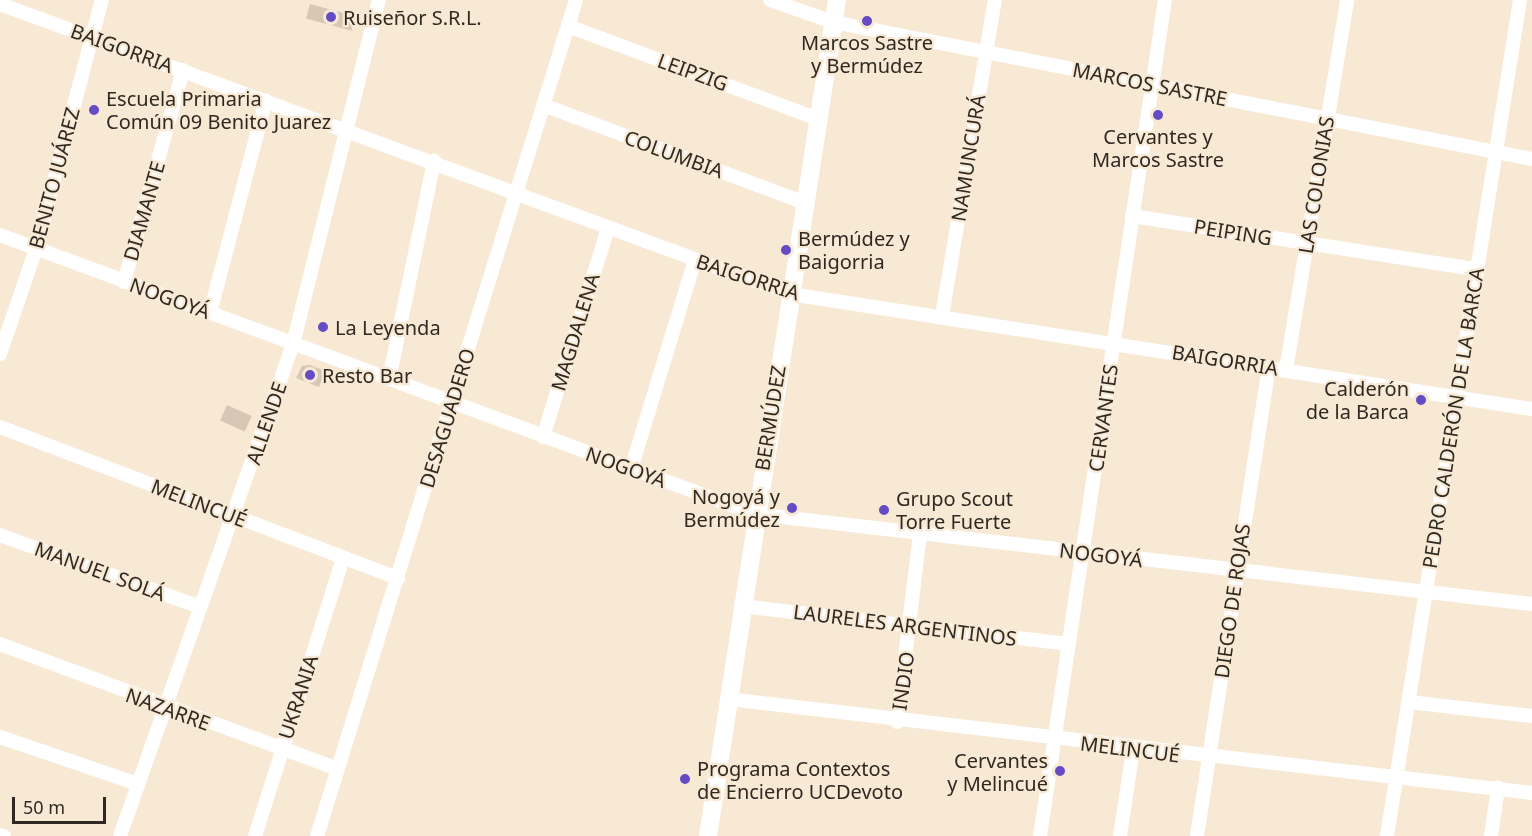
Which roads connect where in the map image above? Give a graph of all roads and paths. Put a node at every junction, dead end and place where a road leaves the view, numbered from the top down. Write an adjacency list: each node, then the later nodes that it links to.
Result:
1 (102, 0): 13 (street, BENITO JUÁREZ)
2 (379, 0): 21 (street, ALLENDE)
3 (576, 0): 12 (street, DESAGUADERO)
4 (770, 0): 11 (street, MARCOS SASTRE)
5 (837, 0): 11 (street, BERMÚDEZ)
6 (995, 0): 14 (street, NAMUNCURÁ)
7 (1165, 0): 16 (street, CERVANTES)
8 (1347, 0): 20 (street, LAS COLONIAS)
9 (1520, 0): 22 (street, PEDRO CALDERÓN DE LA BARCA)
10 (0, 4): 13 (street, BAIGORRIA)
11 (833, 22): 14 (street, MARCOS SASTRE); 19 (street, BERMÚDEZ)
12 (568, 26): 18 (street, DESAGUADERO); 19 (street, LEIPZIG)
13 (92, 38): 15 (street, BAIGORRIA); 31 (street, BENITO JUÁREZ)
14 (986, 53): 16 (street, MARCOS SASTRE); 37 (street, NAMUNCURÁ)
15 (183, 70): 17 (street, BAIGORRIA); 34 (street, DIAMANTE)
16 (1153, 84): 20 (street, MARCOS SASTRE); 27 (street, CERVANTES)
17 (266, 100): 21 (street, BAIGORRIA); 36 (street)
18 (543, 105): 25 (street, DESAGUADERO); 26 (street, COLUMBIA)
19 (818, 118): 26 (street, BERMÚDEZ)
20 (1327, 119): 22 (street, MARCOS SASTRE); 30 (street, LAS COLONIAS)
21 (347, 130): 24 (street, BAIGORRIA); 39 (street, ALLENDE)
22 (1496, 152): 23 (street, MARCOS SASTRE); 33 (street, PEDRO CALDERÓN DE LA BARCA)
23 (1532, 159)
24 (434, 161): 25 (street, BAIGORRIA); 43 (street)
25 (516, 192): 28 (street, BAIGORRIA); 45 (street, DESAGUADERO)
26 (805, 203): 35 (street, BERMÚDEZ)
27 (1132, 216): 30 (street, PEIPING); 38 (street, CERVANTES)
28 (608, 228): 32 (street, BAIGORRIA); 48 (street, MAGDALENA)
29 (0, 235): 31 (street, NOGOYÁ)
30 (1307, 244): 33 (street, PEIPING); 42 (street, LAS COLONIAS)
31 (36, 249): 34 (street, NOGOYÁ); 40 (street, BENITO JUÁREZ)
32 (695, 260): 35 (street, BAIGORRIA); 49 (street)
33 (1476, 269): 44 (street, PEDRO CALDERÓN DE LA BARCA)
34 (124, 282): 36 (street, NOGOYÁ)
35 (790, 294): 37 (street, BAIGORRIA); 50 (street, BERMÚDEZ)
36 (210, 313): 39 (street, NOGOYÁ)
37 (942, 316): 38 (street, BAIGORRIA)
38 (1113, 343): 41 (street, BAIGORRIA); 54 (street, CERVANTES)
39 (293, 344): 43 (street, NOGOYÁ); 51 (street, ALLENDE)
40 (0, 354)
41 (1269, 367): 42 (street, BAIGORRIA); 56 (street, DIEGO DE ROJAS)
42 (1286, 370): 44 (street, BAIGORRIA)
43 (389, 379): 45 (street, NOGOYÁ)
44 (1457, 397): 46 (street, BAIGORRIA); 58 (street, PEDRO CALDERÓN DE LA BARCA)
45 (451, 402): 48 (street, NOGOYÁ); 57 (street, DESAGUADERO)
46 (1532, 409)
47 (0, 427): 51 (street, MELINCUÉ)
48 (543, 437): 49 (street, NOGOYÁ)
49 (631, 469): 50 (street, NOGOYÁ)
50 (754, 514): 52 (street, NOGOYÁ); 60 (street, BERMÚDEZ)
51 (234, 517): 55 (street, MELINCUÉ); 61 (street, ALLENDE)
52 (920, 534): 54 (street, NOGOYÁ); 62 (street, INDIO)
53 (0, 536): 61 (street, MANUEL SOLÁ)
54 (1083, 552): 56 (street, NOGOYÁ); 64 (street, CERVANTES)
55 (343, 558): 57 (street, MELINCUÉ); 72 (street, UKRANIA)
56 (1236, 570): 58 (street, NOGOYÁ); 74 (street, DIEGO DE ROJAS)
57 (398, 578): 75 (street, DESAGUADERO)
58 (1426, 593): 59 (street, NOGOYÁ); 66 (street, PEDRO CALDERÓN DE LA BARCA)
59 (1532, 604)
60 (741, 606): 62 (street, LAURELES ARGENTINOS); 65 (street, BERMÚDEZ)
61 (200, 607): 67 (street, ALLENDE)
62 (911, 626): 64 (street, LAURELES ARGENTINOS); 69 (street, INDIO)
63 (0, 644): 67 (street, NAZARRE)
64 (1069, 644): 71 (street, CERVANTES)
65 (728, 699): 69 (street, MELINCUÉ); 83 (street, BERMÚDEZ)
66 (1409, 702): 68 (street); 76 (street, PEDRO CALDERÓN DE LA BARCA)
67 (165, 709): 72 (street, NAZARRE); 77 (street, ALLENDE)
68 (1532, 716)
69 (897, 722): 71 (street, MELINCUÉ)
70 (0, 737): 77 (street)
71 (1055, 740): 73 (street, MELINCUÉ); 84 (street, CERVANTES)
72 (282, 748): 75 (street, NAZARRE); 81 (street, UKRANIA)
73 (1133, 749): 74 (street, MELINCUÉ); 85 (street)
74 (1210, 758): 76 (street, MELINCUÉ); 86 (street, DIEGO DE ROJAS)
75 (338, 769): 82 (street, DESAGUADERO)
76 (1398, 779): 78 (street, MELINCUÉ); 87 (street, PEDRO CALDERÓN DE LA BARCA)
77 (138, 784): 80 (street, ALLENDE)
78 (1498, 788): 79 (street, MELINCUÉ); 88 (street)
79 (1532, 793)
80 (120, 836)
81 (255, 836)
82 (317, 836)
83 (708, 836)
84 (1040, 836)
85 (1120, 836)
86 (1197, 836)
87 (1388, 836)
88 (1491, 836)

